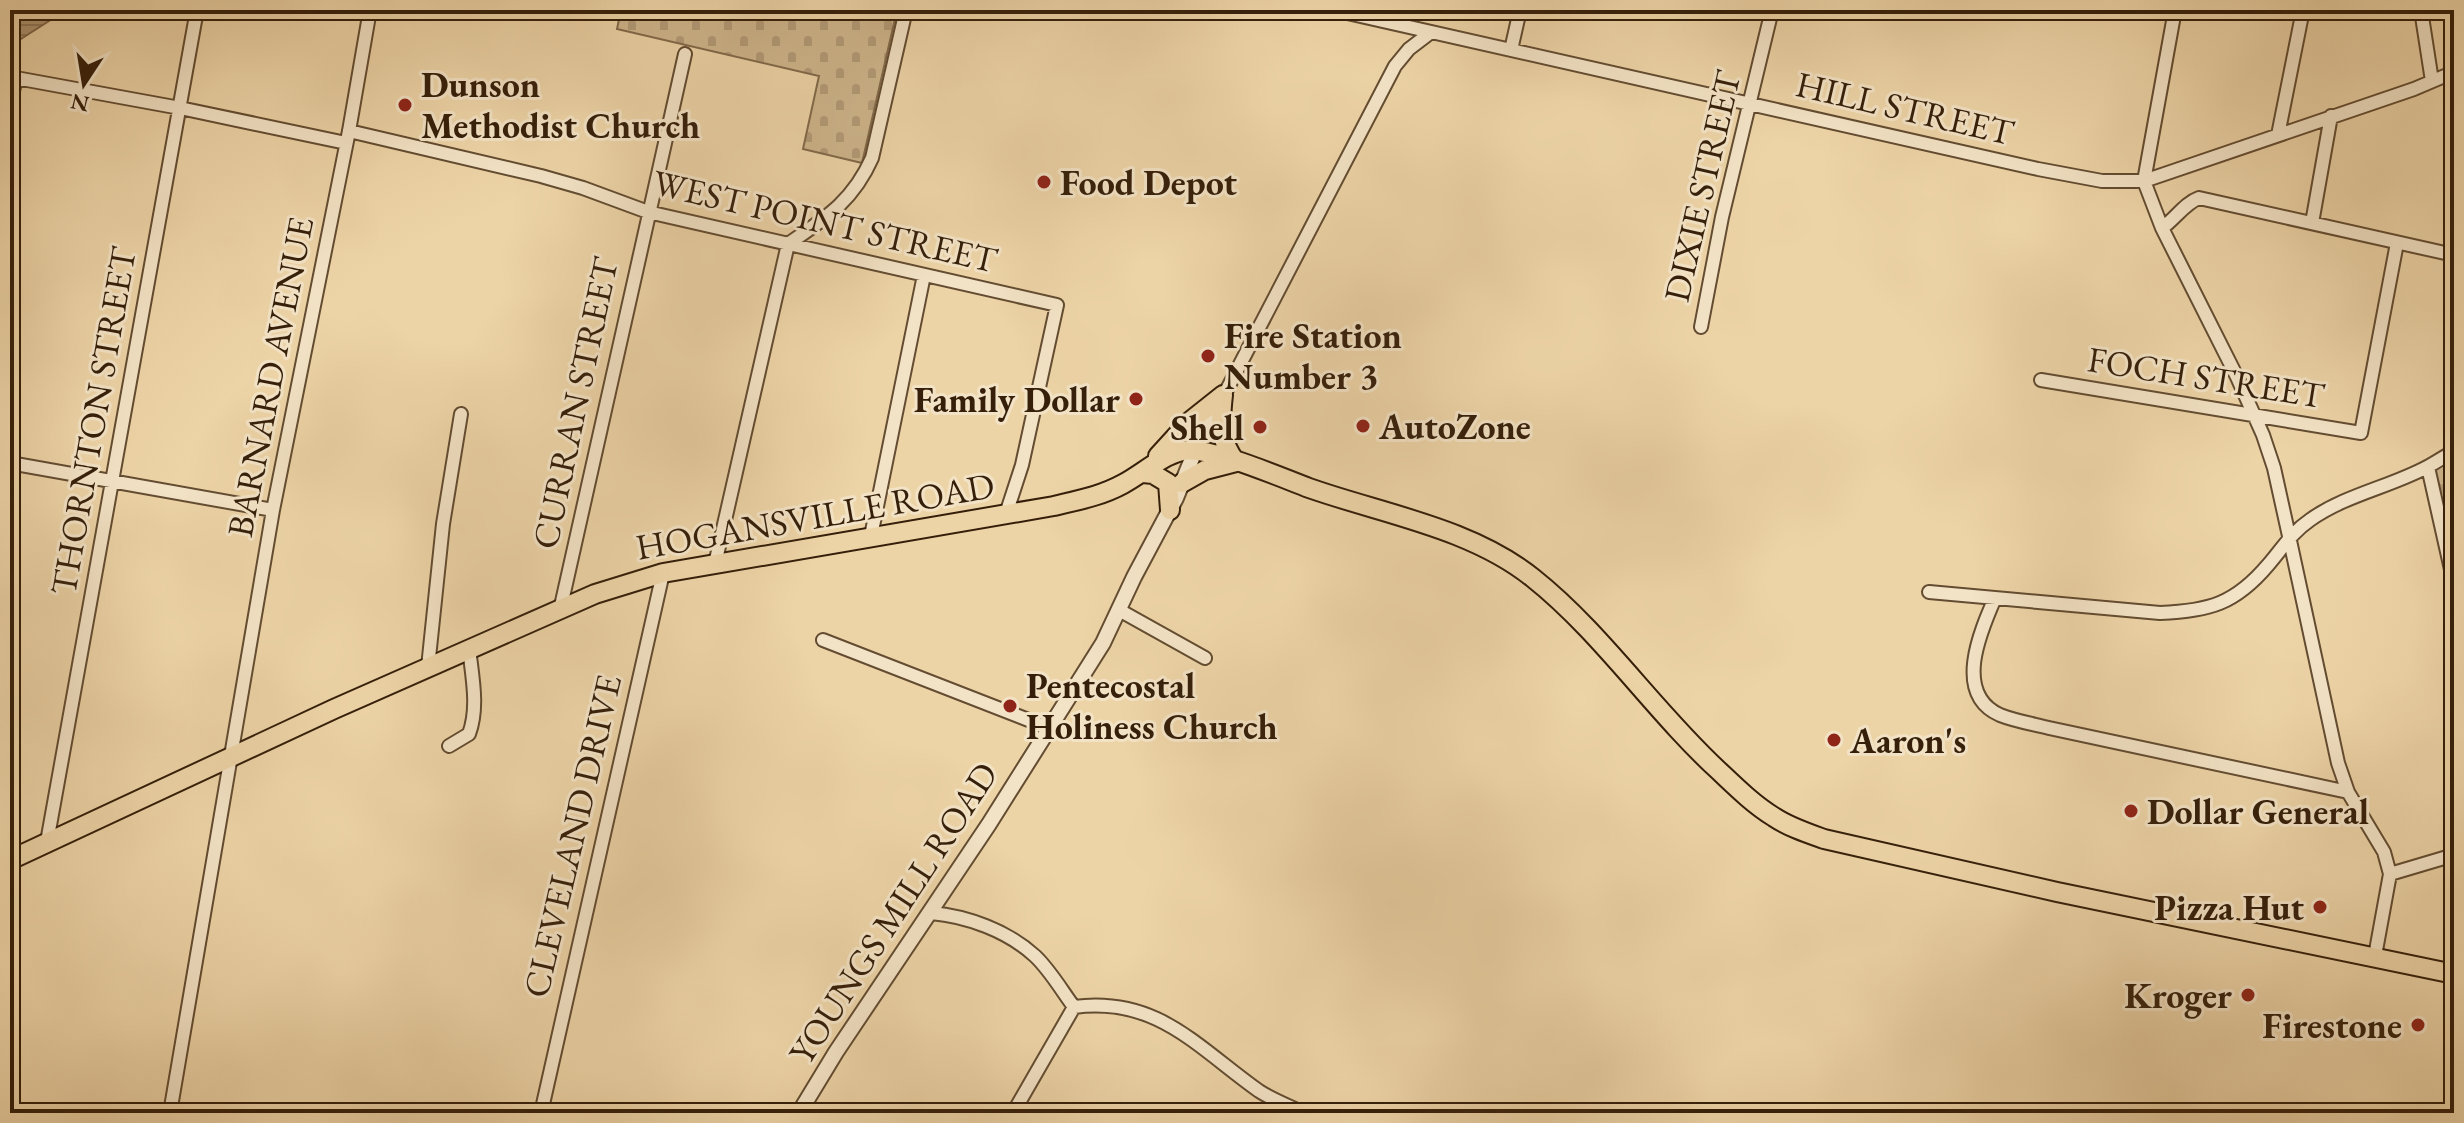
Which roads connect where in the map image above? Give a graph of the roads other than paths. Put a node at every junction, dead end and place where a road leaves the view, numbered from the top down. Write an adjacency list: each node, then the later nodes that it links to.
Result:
1 (197, 10): 17 (street, THORNTON STREET)
2 (370, 10): 20 (street, BARNARD AVENUE)
3 (906, 10): 26 (street)
4 (1334, 10): 10 (street, HILL STREET)
5 (1520, 10): 11 (street)
6 (1772, 10): 16 (street, DIXIE STREET)
7 (2175, 10): 21 (street)
8 (2303, 10): 19 (street)
9 (2421, 10): 14 (street)
10 (1430, 33): 11 (street, HILL STREET); 31 (street)
11 (1511, 50): 16 (street, HILL STREET)
12 (685, 54): 22 (street, CURRAN STREET)
13 (2454, 72): 14 (street, HILL STREET)
14 (2432, 81): 18 (street, HILL STREET)
15 (10, 104): 17 (street, WEST POINT STREET)
16 (1750, 104): 21 (street, HILL STREET); 29 (street, DIXIE STREET)
17 (180, 108): 20 (street, WEST POINT STREET); 40 (street, THORNTON STREET)
18 (2331, 116): 19 (street, HILL STREET); 23 (street)
19 (2278, 135): 21 (street, HILL STREET)
20 (347, 137): 22 (street, WEST POINT STREET); 42 (street, BARNARD AVENUE)
21 (2144, 181): 24 (street)
22 (648, 212): 26 (street, WEST POINT STREET); 52 (street, CURRAN STREET)
23 (2312, 223): 24 (street); 25 (street)
24 (2162, 228): 33 (street)
25 (2397, 243): 27 (street); 33 (street, FOCH STREET)
26 (788, 244): 28 (street, WEST POINT STREET); 47 (street)
27 (2454, 255)
28 (924, 275): 44 (street, WEST POINT STREET); 45 (street)
29 (1701, 327)
30 (2041, 380): 33 (street, FOCH STREET)
31 (1223, 395): 34 (street); 36 (main road); 39 (main road)
32 (461, 414): 57 (street)
33 (2255, 415): 46 (street)
34 (1195, 451): 36 (main road); 39 (main road, HOGANSVILLE ROAD); 41 (street, YOUNGS MILL ROAD)
35 (2454, 452): 38 (street)
36 (1236, 462): 41 (main road); 67 (main road)
37 (10, 463): 40 (street)
38 (2428, 467): 46 (street); 49 (street)
39 (1143, 473): 43 (main road); 44 (main road, HOGANSVILLE ROAD)
40 (113, 482): 42 (street); 62 (street, THORNTON STREET)
41 (1182, 483): 43 (street, YOUNGS MILL ROAD)
42 (273, 510): 60 (street, BARNARD AVENUE)
43 (1170, 510): 53 (street, YOUNGS MILL ROAD)
44 (1006, 514): 45 (main road, HOGANSVILLE ROAD)
45 (871, 536): 47 (main road, HOGANSVILLE ROAD)
46 (2289, 536): 51 (street); 61 (street)
47 (715, 564): 48 (main road, HOGANSVILLE ROAD)
48 (663, 573): 52 (main road, HOGANSVILLE ROAD); 71 (street, CLEVELAND DRIVE)
49 (2454, 583)
50 (1929, 592): 51 (street)
51 (1995, 598): 61 (street)
52 (561, 606): 55 (main road, HOGANSVILLE ROAD)
53 (1119, 610): 56 (street); 58 (street, YOUNGS MILL ROAD)
54 (823, 640): 58 (street)
55 (469, 648): 57 (main road, HOGANSVILLE ROAD); 59 (street)
56 (1205, 658)
57 (428, 667): 60 (main road, HOGANSVILLE ROAD)
58 (1049, 728): 66 (street, YOUNGS MILL ROAD)
59 (449, 746)
60 (232, 756): 62 (main road, HOGANSVILLE ROAD); 70 (street, BARNARD AVENUE)
61 (2348, 792): 65 (street)
62 (47, 842): 64 (main road, HOGANSVILLE ROAD)
63 (2454, 855): 65 (street)
64 (10, 860)
65 (2390, 874): 67 (street)
66 (931, 913): 69 (street); 72 (street, YOUNGS MILL ROAD)
67 (2375, 956): 68 (main road)
68 (2454, 974)
69 (1074, 1007): 73 (street); 74 (street)
70 (170, 1113)
71 (541, 1113)
72 (799, 1113)
73 (1013, 1113)
74 (1304, 1113)

